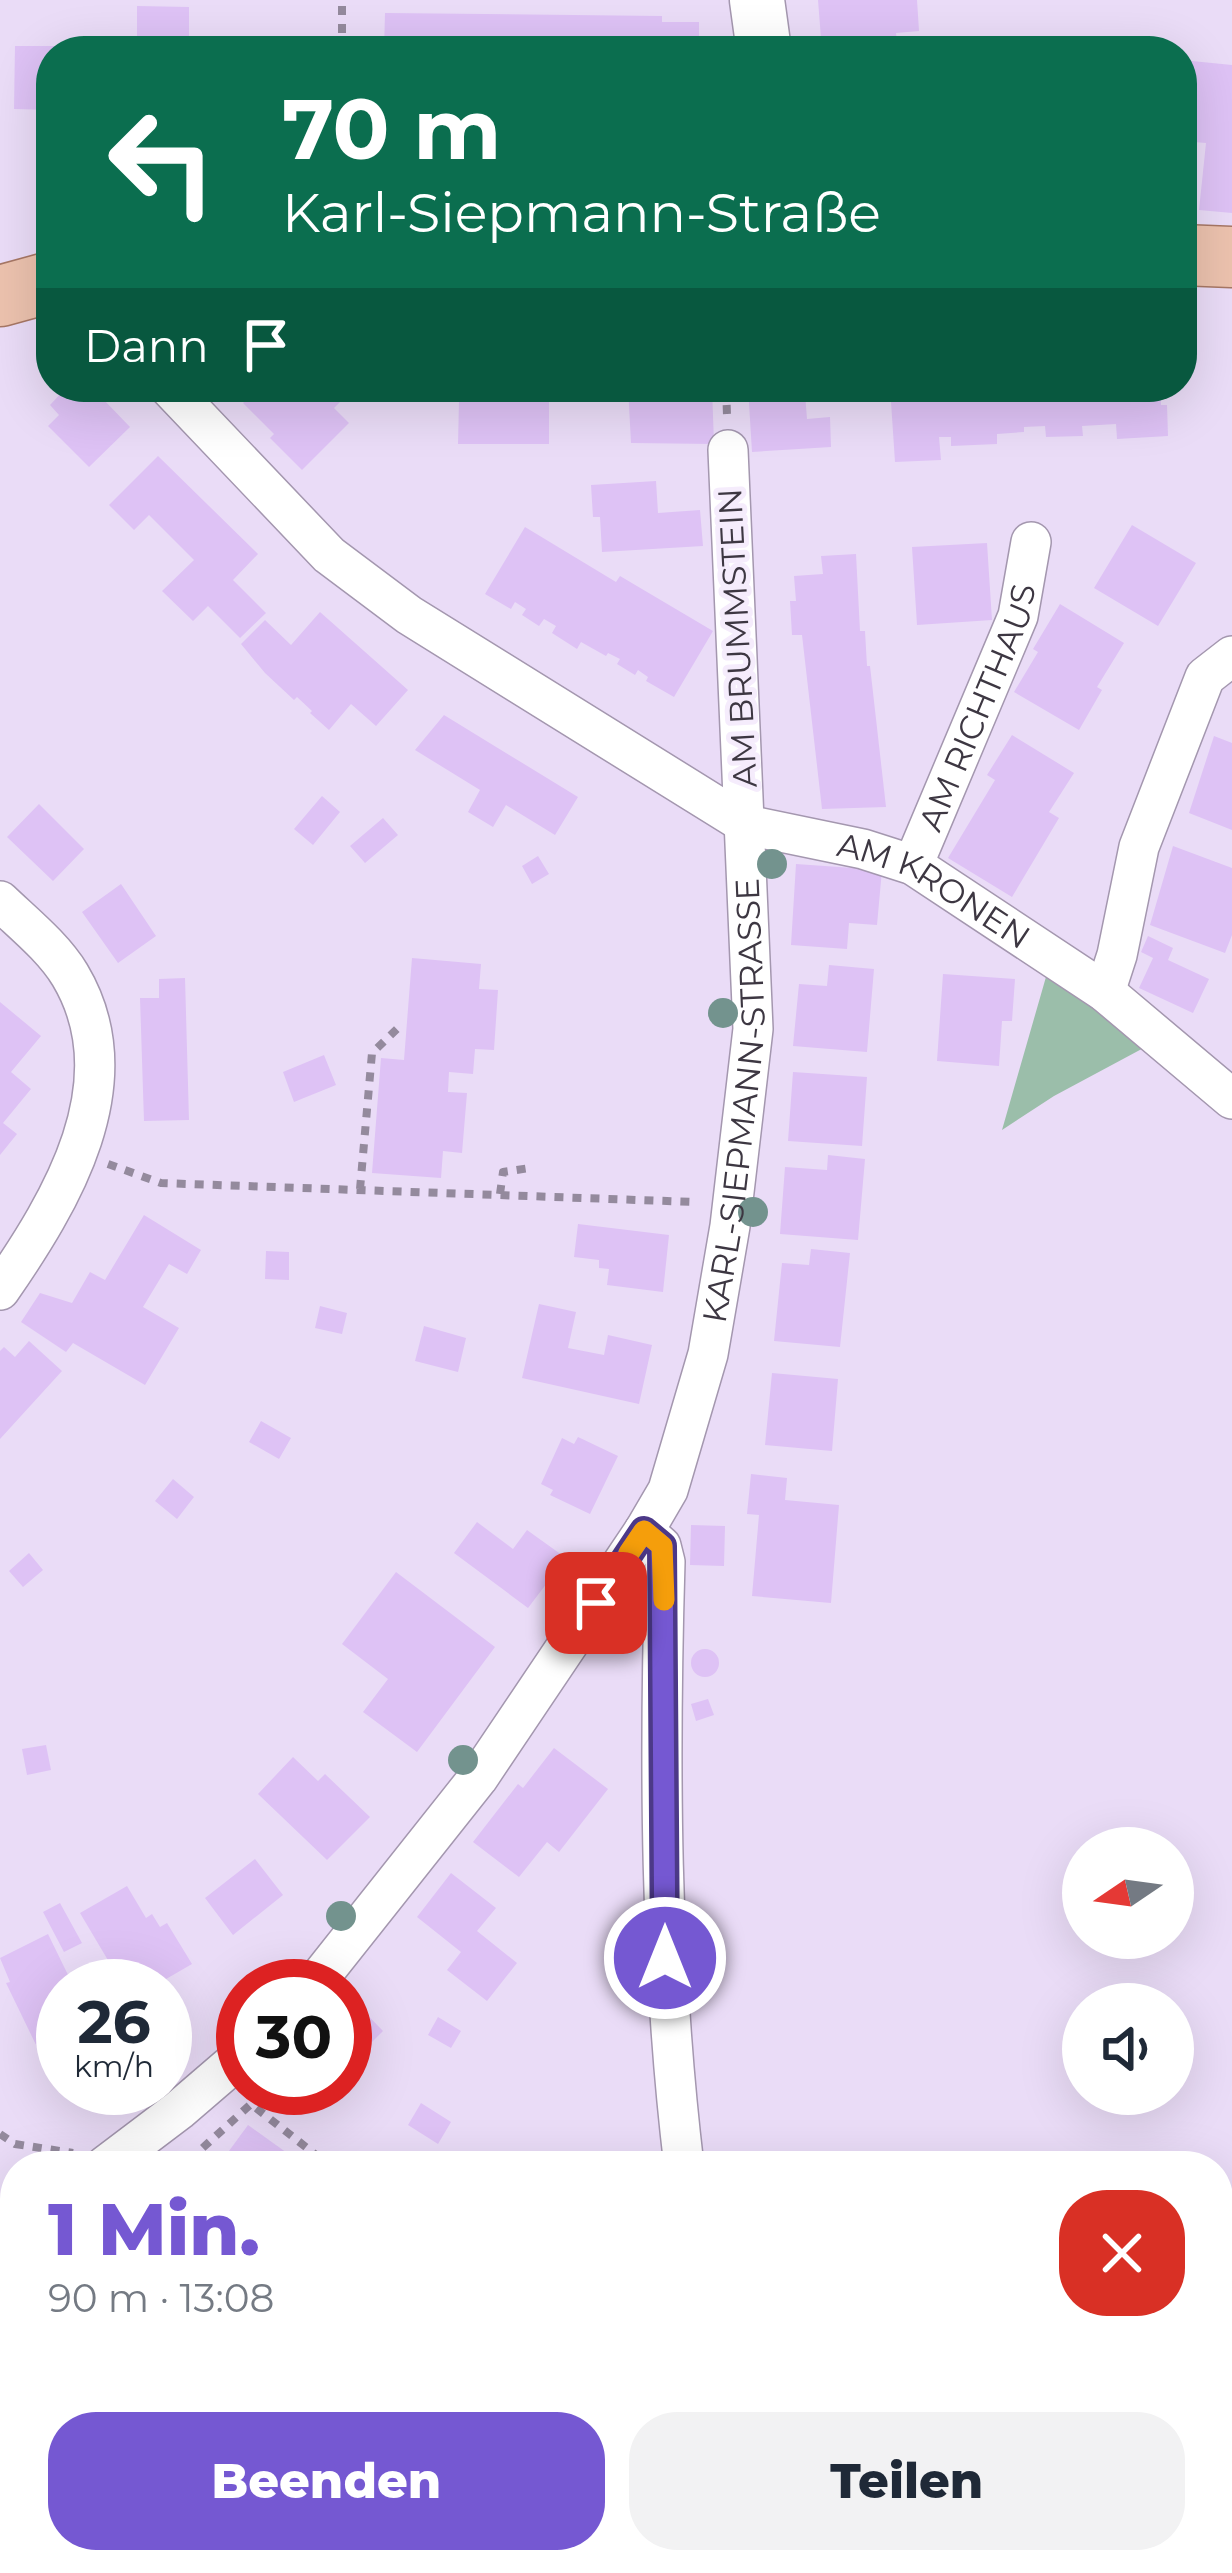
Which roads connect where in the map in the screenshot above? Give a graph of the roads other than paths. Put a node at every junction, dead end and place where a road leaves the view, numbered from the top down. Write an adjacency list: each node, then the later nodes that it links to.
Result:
1 (757, 0): 2 (street)
2 (762, 36)
3 (1197, 256): 4 (main road)
4 (1232, 257)
5 (36, 286): 6 (main road)
6 (0, 296)
7 (183, 402): 11 (street)
8 (728, 450): 11 (street, AM BRUMMSTEIN)
9 (1031, 542): 12 (street, AM RICHTHAUS)
10 (1232, 656): 14 (street)
11 (747, 825): 12 (street, AM KRONEN); 17 (street, KARL-SIEPMANN-STRASSE)
12 (913, 866): 14 (street, AM KRONEN)
13 (0, 901): 16 (street)
14 (1105, 992): 15 (street, AM KRONEN)
15 (1232, 1099)
16 (0, 1291)
17 (644, 1531): 18 (street, KARL-SIEPMANN-STRASSE); 21 (street)
18 (334, 1959)
19 (216, 2077): 20 (street)
20 (107, 2151)
21 (683, 2151)

